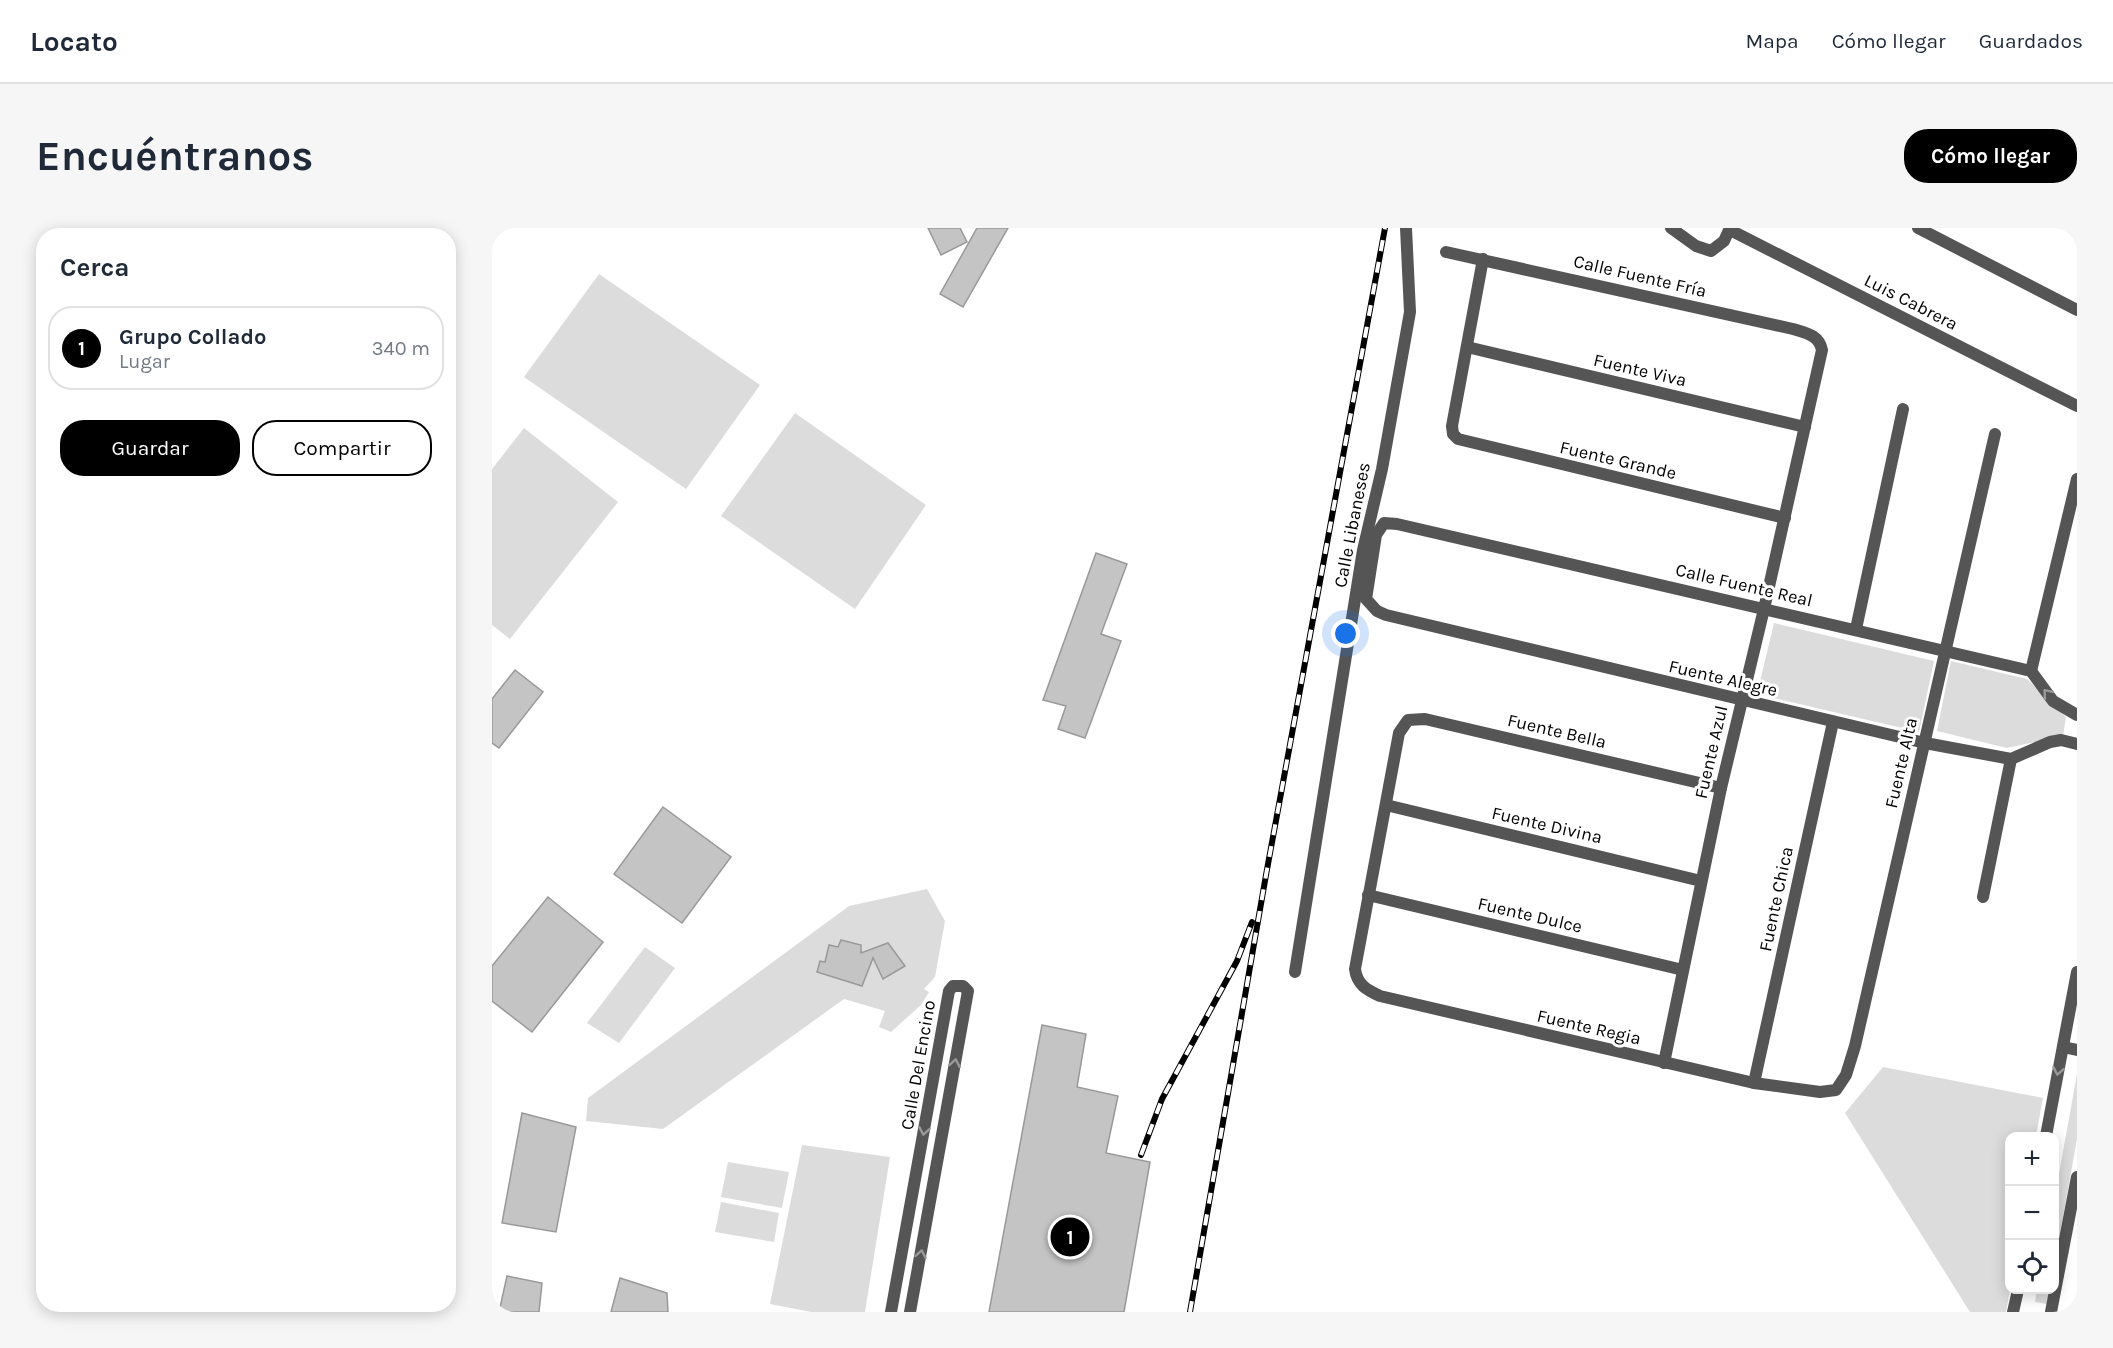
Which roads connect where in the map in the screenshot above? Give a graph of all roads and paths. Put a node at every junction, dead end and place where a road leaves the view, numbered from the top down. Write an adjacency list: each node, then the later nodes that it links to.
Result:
1 (1406, 228): 33 (street, Calle Libaneses)
2 (1671, 228): 4 (street)
3 (1918, 228): 7 (street)
4 (1728, 233): 10 (street, Luis Cabrera)
5 (1446, 252): 6 (street, Calle Fuente Fría)
6 (1483, 259): 8 (street, Calle Fuente Fría); 9 (street)
7 (2077, 310)
8 (1821, 344): 12 (street, Fuente Azul)
9 (1467, 347): 12 (street, Fuente Viva); 15 (street, Fuente Grande)
10 (2077, 406)
11 (1903, 409): 18 (street)
12 (1805, 427): 15 (street, Fuente Azul)
13 (1995, 434): 19 (street, Fuente Alta)
14 (2077, 479): 20 (street)
15 (1785, 518): 17 (street, Fuente Azul)
16 (1366, 600): 17 (street, Calle Fuente Real); 21 (street, Fuente Alegre)
17 (1764, 609): 18 (street, Calle Fuente Real); 21 (street, Fuente Azul)
18 (1856, 629): 19 (street, Calle Fuente Real)
19 (1944, 650): 20 (street, Calle Fuente Real); 24 (street, Fuente Alta)
20 (2031, 671): 22 (street, one-way to 20)
21 (1742, 701): 23 (street, Fuente Alegre); 27 (street, Fuente Azul)
22 (2077, 715)
23 (1833, 722): 24 (street, Fuente Alegre); 38 (street, Fuente Chica)
24 (1925, 743): 26 (street, Fuente Alegre); 39 (street, Fuente Alta)
25 (2077, 744): 26 (street)
26 (2011, 759): 31 (street)
27 (1720, 788): 28 (street, Fuente Bella); 29 (street, Fuente Azul)
28 (1386, 805): 29 (street, Fuente Divina); 30 (street)
29 (1701, 881): 32 (street, Fuente Azul)
30 (1368, 895): 32 (street, Fuente Dulce); 37 (street, Fuente Regia)
31 (1983, 897)
32 (1683, 970): 37 (street, Fuente Azul)
33 (1295, 972)
34 (2077, 972): 35 (street)
35 (2063, 1047): 36 (street); 40 (street, one-way to 40)
36 (2077, 1050)
37 (1664, 1064): 38 (street, Fuente Regia)
38 (1754, 1083): 39 (street, Fuente Regia)
39 (1830, 1093)
40 (2047, 1132)
41 (2077, 1177): 46 (street)
42 (2017, 1294): 45 (street)
43 (891, 1312): 44 (street, Calle Del Encino, one-way to 43)
44 (910, 1312)
45 (2014, 1312)
46 (2051, 1312)

